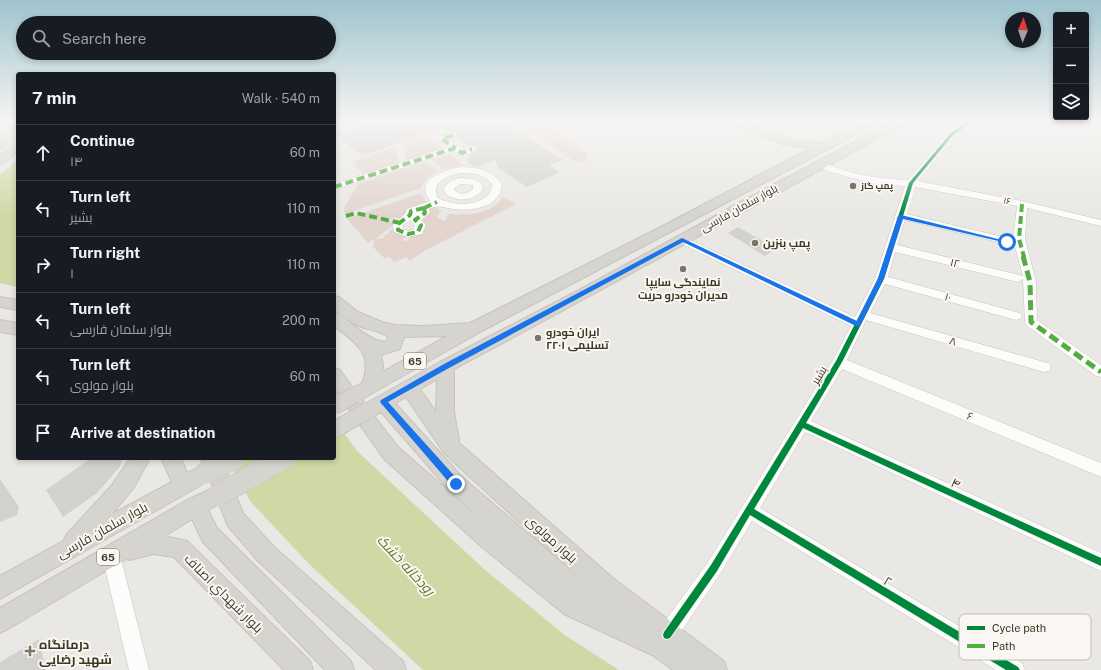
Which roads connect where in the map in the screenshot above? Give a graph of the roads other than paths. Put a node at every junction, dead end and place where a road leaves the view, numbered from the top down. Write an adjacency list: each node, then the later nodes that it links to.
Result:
1 (9, 153): 7 (main road)
2 (439, 153): 11 (street)
3 (791, 153): 8 (main road)
4 (810, 153): 8 (main road, بلوار سلمان فارسی / 65)
5 (840, 153): 9 (main road, بلوار سلمان فارسی / 65)
6 (936, 153): 10 (street, بشیر)
7 (0, 161)
8 (791, 163): 29 (main road, بلوار سلمان فارسی / 65)
9 (821, 163): 10 (street, ۱۶); 17 (main road, بلوار سلمان فارسی / 65)
10 (911, 183): 13 (street, ۱۶); 15 (street, بشیر)
11 (336, 186)
12 (437, 202): 12 (street); 14 (street)
13 (1022, 204): 16 (street, ۱۶); 38 (street)
14 (424, 208)
15 (901, 216): 18 (street); 19 (street, بشیر)
16 (1101, 223)
17 (682, 240): 27 (street, ۸); 36 (main road, بلوار سلمان فارسی / 65)
18 (1007, 242)
19 (891, 247): 20 (street, بشیر); 21 (street, ۱۲)
20 (881, 278): 25 (street, ۱۰); 27 (street, بشیر)
21 (1018, 278)
22 (0, 302): 24 (main road)
23 (336, 302): 30 (main road)
24 (16, 305)
25 (1016, 316)
26 (336, 320): 34 (main road)
27 (860, 320): 35 (street, بشیر); 37 (street, ۸)
28 (0, 326): 31 (main road)
29 (476, 327): 30 (main road); 40 (main road, بلوار سلمان فارسی / 65)
30 (388, 328): 34 (main road)
31 (16, 329)
32 (0, 331): 33 (main road)
33 (16, 334)
34 (368, 344): 40 (main road)
35 (839, 362): 44 (street, بشیر); 52 (street, ۶)
36 (446, 366): 41 (main road, بلوار سلمان فارسی / 65); 46 (main road)
37 (1044, 367)
38 (1101, 372)
39 (336, 378): 62 (main road)
40 (361, 392): 42 (main road, 65, bridge)
41 (413, 393): 43 (main road); 46 (main road, بلوار مولوی)
42 (336, 405)
43 (381, 408): 45 (main road, bridge); 62 (main road, بلوار مولوی)
44 (802, 424): 55 (street, بشیر); 58 (street, ۴)
45 (336, 429)
46 (451, 447): 62 (main road, بلوار مولوی)
47 (139, 460): 56 (main road)
48 (172, 460): 53 (main road)
49 (228, 460): 51 (main road, 65, bridge)
50 (280, 460): 54 (main road, 65, bridge)
51 (208, 466): 53 (main road, بلوار سلمان فارسی / 65); 67 (main road)
52 (1101, 470)
53 (183, 485): 56 (main road, بلوار سلمان فارسی / 65)
54 (196, 506): 57 (main road, 65); 66 (main road)
55 (749, 510): 61 (street, ۲); 62 (street, بشیر)
56 (63, 552): 59 (main road, بلوار سلمان فارسی / 65)
57 (111, 555): 60 (main road, 65); 64 (street); 65 (main road, بلوار شهداي اصناف)
58 (1101, 562)
59 (0, 588)
60 (0, 621)
61 (959, 636)
62 (666, 642): 68 (main road, بلوار مولوی); 69 (main road, بلوار مولوی)
63 (998, 660): 70 (street, ۲)
64 (139, 670)
65 (301, 670)
66 (342, 670)
67 (394, 670)
68 (693, 670)
69 (715, 670)
70 (1015, 670)

